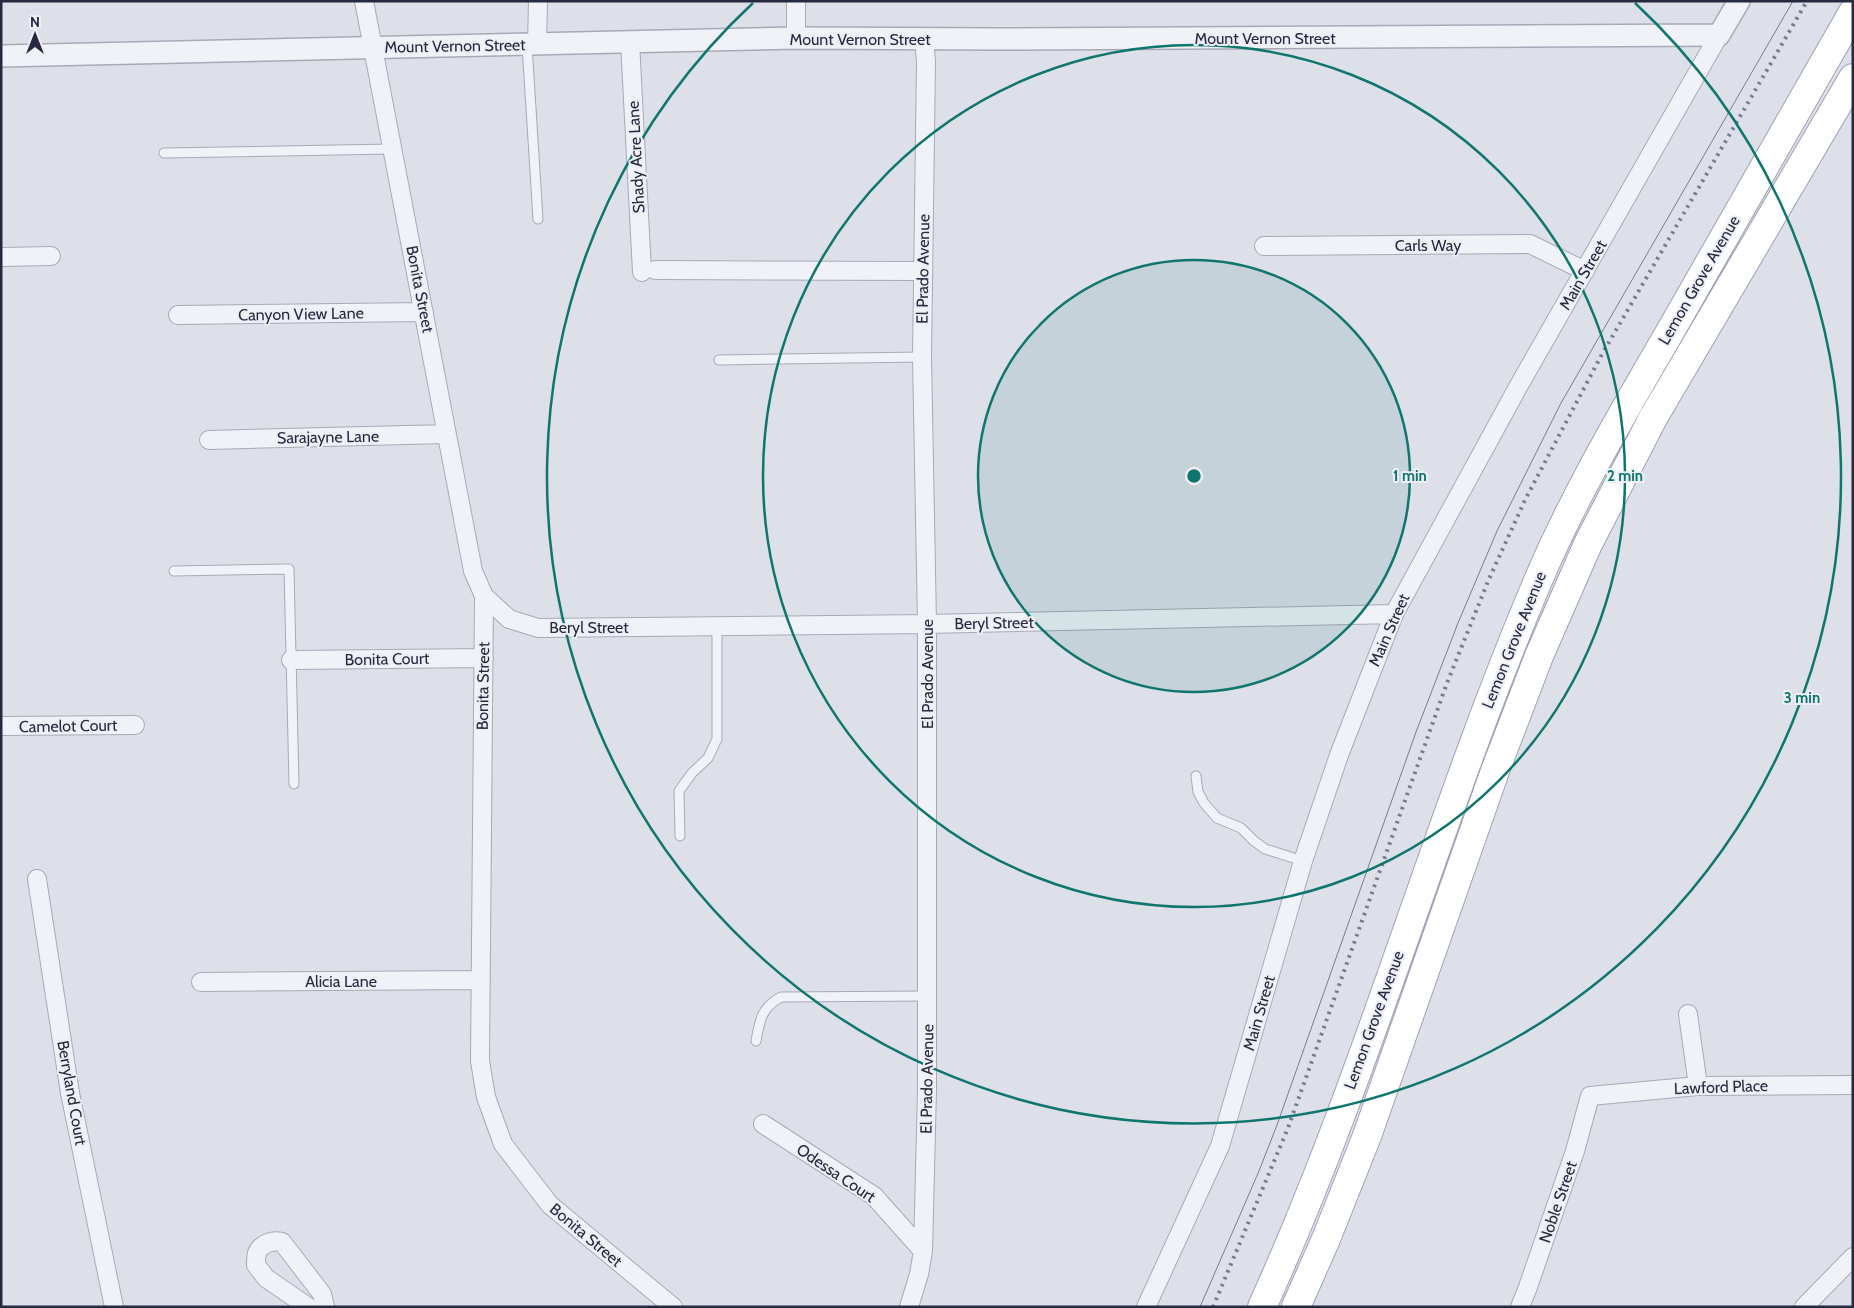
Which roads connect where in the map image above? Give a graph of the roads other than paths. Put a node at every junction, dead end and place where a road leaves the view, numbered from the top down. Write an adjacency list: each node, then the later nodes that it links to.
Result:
1 (364, 1): 11 (street, Bonita Street)
2 (538, 1): 10 (street)
3 (796, 1): 7 (street)
4 (1739, 1): 6 (street, Main Street)
5 (1853, 12): 40 (main road, Lemon Grove Avenue)
6 (1719, 35): 8 (street, Mount Vernon Street); 21 (street, Main Street)
7 (796, 38): 8 (street, Mount Vernon Street); 9 (street, Mount Vernon Street)
8 (924, 39): 20 (street, El Prado Avenue)
9 (630, 42): 10 (street, Mount Vernon Street); 20 (street, Shady Acre Lane)
10 (532, 44): 11 (street, Mount Vernon Street); 16 (lane)
11 (372, 48): 12 (street, Mount Vernon Street); 14 (street, Bonita Street)
12 (1, 56)
13 (1853, 78): 41 (main road, Lemon Grove Avenue)
14 (392, 149): 15 (lane); 22 (street, Bonita Street)
15 (164, 153)
16 (538, 219)
17 (1264, 246): 21 (street, Carls Way)
18 (51, 256): 19 (street)
19 (1, 257)
20 (923, 270): 24 (street, El Prado Avenue)
21 (1585, 271): 30 (street, Main Street)
22 (424, 312): 23 (street, Canyon View Lane); 26 (street, Bonita Street)
23 (178, 315)
24 (922, 358): 25 (lane); 31 (street, El Prado Avenue)
25 (719, 360)
26 (447, 434): 27 (street, Sarajayne Lane); 29 (street, Bonita Street)
27 (208, 440)
28 (174, 571): 34 (lane)
29 (484, 596): 32 (street, Beryl Street); 33 (street, Bonita Street)
30 (1394, 614): 31 (street, Beryl Street); 42 (street, Main Street)
31 (927, 624): 32 (street, Beryl Street); 46 (street, El Prado Avenue)
32 (717, 626): 39 (lane)
33 (484, 658): 34 (street, Bonita Court); 44 (street, Bonita Street)
34 (291, 660): 38 (lane)
35 (135, 725): 36 (street, Camelot Court)
36 (1, 726)
37 (1196, 776): 42 (lane)
38 (294, 784)
39 (680, 836)
40 (1438, 842): 41 (main road); 61 (main road, Lemon Grove Avenue)
41 (1467, 851): 62 (main road, Lemon Grove Avenue)
42 (1303, 861): 60 (street, Main Street)
43 (37, 878): 55 (street, Berryland Court)
44 (480, 980): 45 (street, Alicia Lane); 58 (street, Bonita Street)
45 (201, 982)
46 (927, 996): 48 (lane); 53 (street, El Prado Avenue)
47 (1688, 1014): 50 (street)
48 (756, 1041)
49 (1853, 1085): 50 (street, Lawford Place)
50 (1698, 1086): 51 (street, Lawford Place)
51 (1590, 1096): 63 (street, Noble Street)
52 (763, 1124): 53 (street, Odessa Court)
53 (923, 1251): 59 (street, El Prado Avenue)
54 (1853, 1257): 64 (street)
55 (114, 1307)
56 (308, 1307): 57 (street)
57 (325, 1307)
58 (673, 1307)
59 (909, 1307)
60 (1146, 1307)
61 (1262, 1307)
62 (1296, 1307)
63 (1520, 1307)
64 (1804, 1307)

